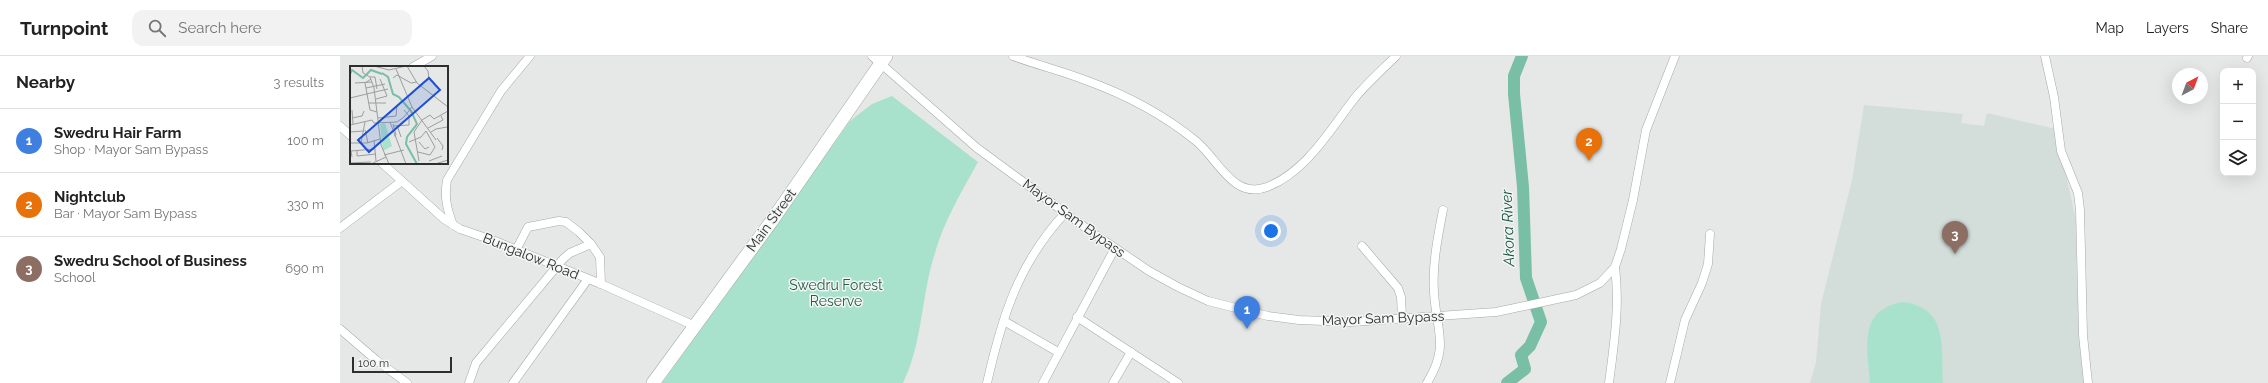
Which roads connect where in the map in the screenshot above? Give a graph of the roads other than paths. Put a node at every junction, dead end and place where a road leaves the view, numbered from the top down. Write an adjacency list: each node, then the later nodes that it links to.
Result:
1 (432, 56): 8 (street)
2 (530, 56): 15 (street)
3 (1013, 56): 4 (street)
4 (1396, 56)
5 (1675, 56): 23 (street)
6 (2045, 56): 45 (street)
7 (880, 59): 14 (street, Mayor Sam Bypass); 30 (main road, Main Street)
8 (416, 66)
9 (340, 126): 10 (street)
10 (350, 135)
11 (383, 164): 12 (street, Bungalow Road)
12 (402, 181): 15 (street, Bungalow Road); 16 (street)
13 (1443, 210): 27 (street)
14 (1064, 213): 20 (street, Mayor Sam Bypass); 29 (street)
15 (453, 225): 21 (street, Bungalow Road)
16 (340, 228)
17 (1710, 234): 44 (street)
18 (591, 244): 21 (street); 22 (street); 25 (street)
19 (1362, 246): 28 (street)
20 (1115, 248): 26 (street); 28 (street, Mayor Sam Bypass)
21 (516, 250): 22 (street, Bungalow Road)
22 (556, 267): 24 (street, Bungalow Road); 35 (street)
23 (1614, 267): 27 (street, Mayor Sam Bypass); 43 (street)
24 (588, 279): 25 (street, Bungalow Road); 36 (street)
25 (601, 284): 30 (street, Bungalow Road)
26 (1077, 317): 32 (street); 33 (street)
27 (1438, 317): 28 (street, Mayor Sam Bypass); 42 (street)
28 (1402, 318)
29 (1004, 321): 32 (street); 38 (street)
30 (695, 326): 37 (main road, Main Street)
31 (340, 328): 34 (street)
32 (1058, 352): 39 (street)
33 (1131, 352): 40 (street); 41 (street)
34 (407, 383)
35 (469, 383)
36 (513, 383)
37 (653, 383)
38 (987, 383)
39 (1043, 383)
40 (1114, 383)
41 (1178, 383)
42 (1428, 383)
43 (1609, 383)
44 (1670, 383)
45 (2088, 383)

